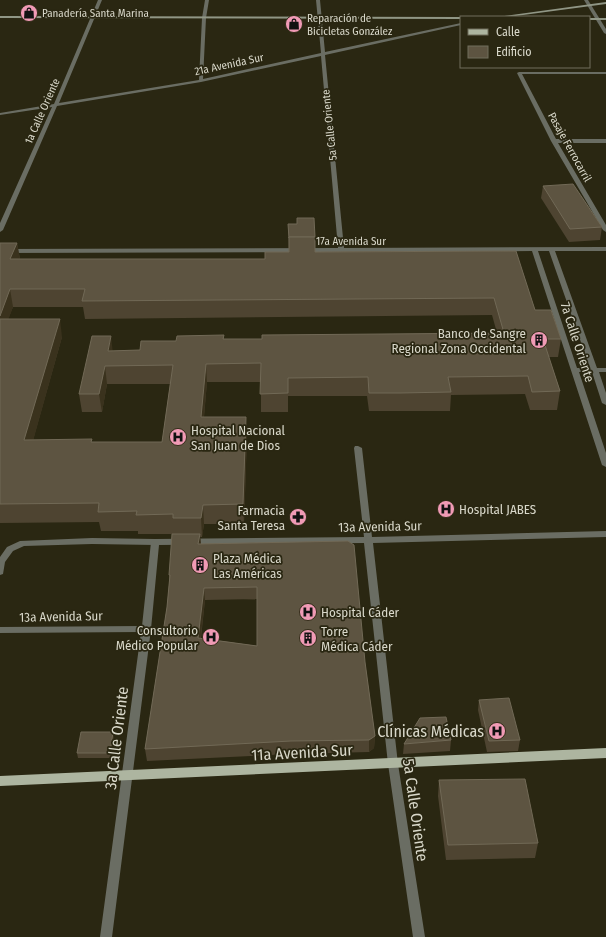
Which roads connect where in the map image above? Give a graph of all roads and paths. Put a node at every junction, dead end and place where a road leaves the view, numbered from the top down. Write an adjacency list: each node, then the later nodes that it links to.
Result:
1 (100, 0): 9 (street, 1a Calle Oriente)
2 (207, 0): 10 (street)
3 (318, 0): 11 (street, 5a Calle Oriente)
4 (586, 0): 6 (street)
5 (606, 3): 6 (main road)
6 (589, 6): 7 (main road); 14 (street)
7 (508, 16)
8 (0, 17): 9 (main road)
9 (93, 17): 10 (main road); 21 (street, 1a Calle Oriente)
10 (204, 18): 11 (main road); 20 (street)
11 (320, 18): 12 (main road); 18 (street, 5a Calle Oriente)
12 (460, 18)
13 (590, 19): 14 (main road)
14 (598, 19): 15 (main road); 17 (street)
15 (606, 19)
16 (460, 24): 18 (street, 21a Avenida Sur)
17 (606, 33)
18 (322, 54): 20 (street, 21a Avenida Sur); 31 (street, 5a Calle Oriente)
19 (606, 73): 23 (street, Pasaje Ferrocarril)
20 (201, 81): 21 (street, 21a Avenida Sur)
21 (55, 106): 22 (street, 21a Avenida Sur); 25 (street, 1a Calle Oriente)
22 (0, 114)
23 (554, 141): 24 (street); 26 (street, Pasaje Ferrocarril)
24 (606, 141)
25 (0, 230)
26 (606, 230)
27 (606, 249): 29 (street, 17a Avenida Sur)
28 (535, 250): 29 (street, 17a Avenida Sur); 31 (street, 17a Avenida Sur); 32 (street, 7a Calle Oriente)
29 (552, 250): 33 (street, 7a Calle Oriente)
30 (0, 251): 31 (street, 17a Avenida Sur)
31 (341, 251)
32 (575, 370): 33 (street); 37 (street, 7a Calle Oriente)
33 (595, 370): 34 (street); 35 (street, 7a Calle Oriente)
34 (606, 370)
35 (606, 403)
36 (358, 448): 39 (street, 5a Calle Oriente)
37 (606, 465)
38 (606, 534): 39 (street, 13a Avenida Sur)
39 (367, 540): 40 (street, 13a Avenida Sur); 45 (street, 5a Calle Oriente)
40 (155, 542): 41 (street, 13a Avenida Sur); 42 (street, 3a Calle Oriente)
41 (0, 572)
42 (146, 628): 43 (street, 13a Avenida Sur); 46 (street, 3a Calle Oriente)
43 (0, 630)
44 (606, 753): 45 (main road, 11a Avenida Sur)
45 (393, 764): 46 (main road, 11a Avenida Sur); 49 (street, 5a Calle Oriente)
46 (127, 777): 47 (main road, 11a Avenida Sur); 48 (street, 3a Calle Oriente)
47 (0, 781)
48 (106, 937)
49 (419, 937)

